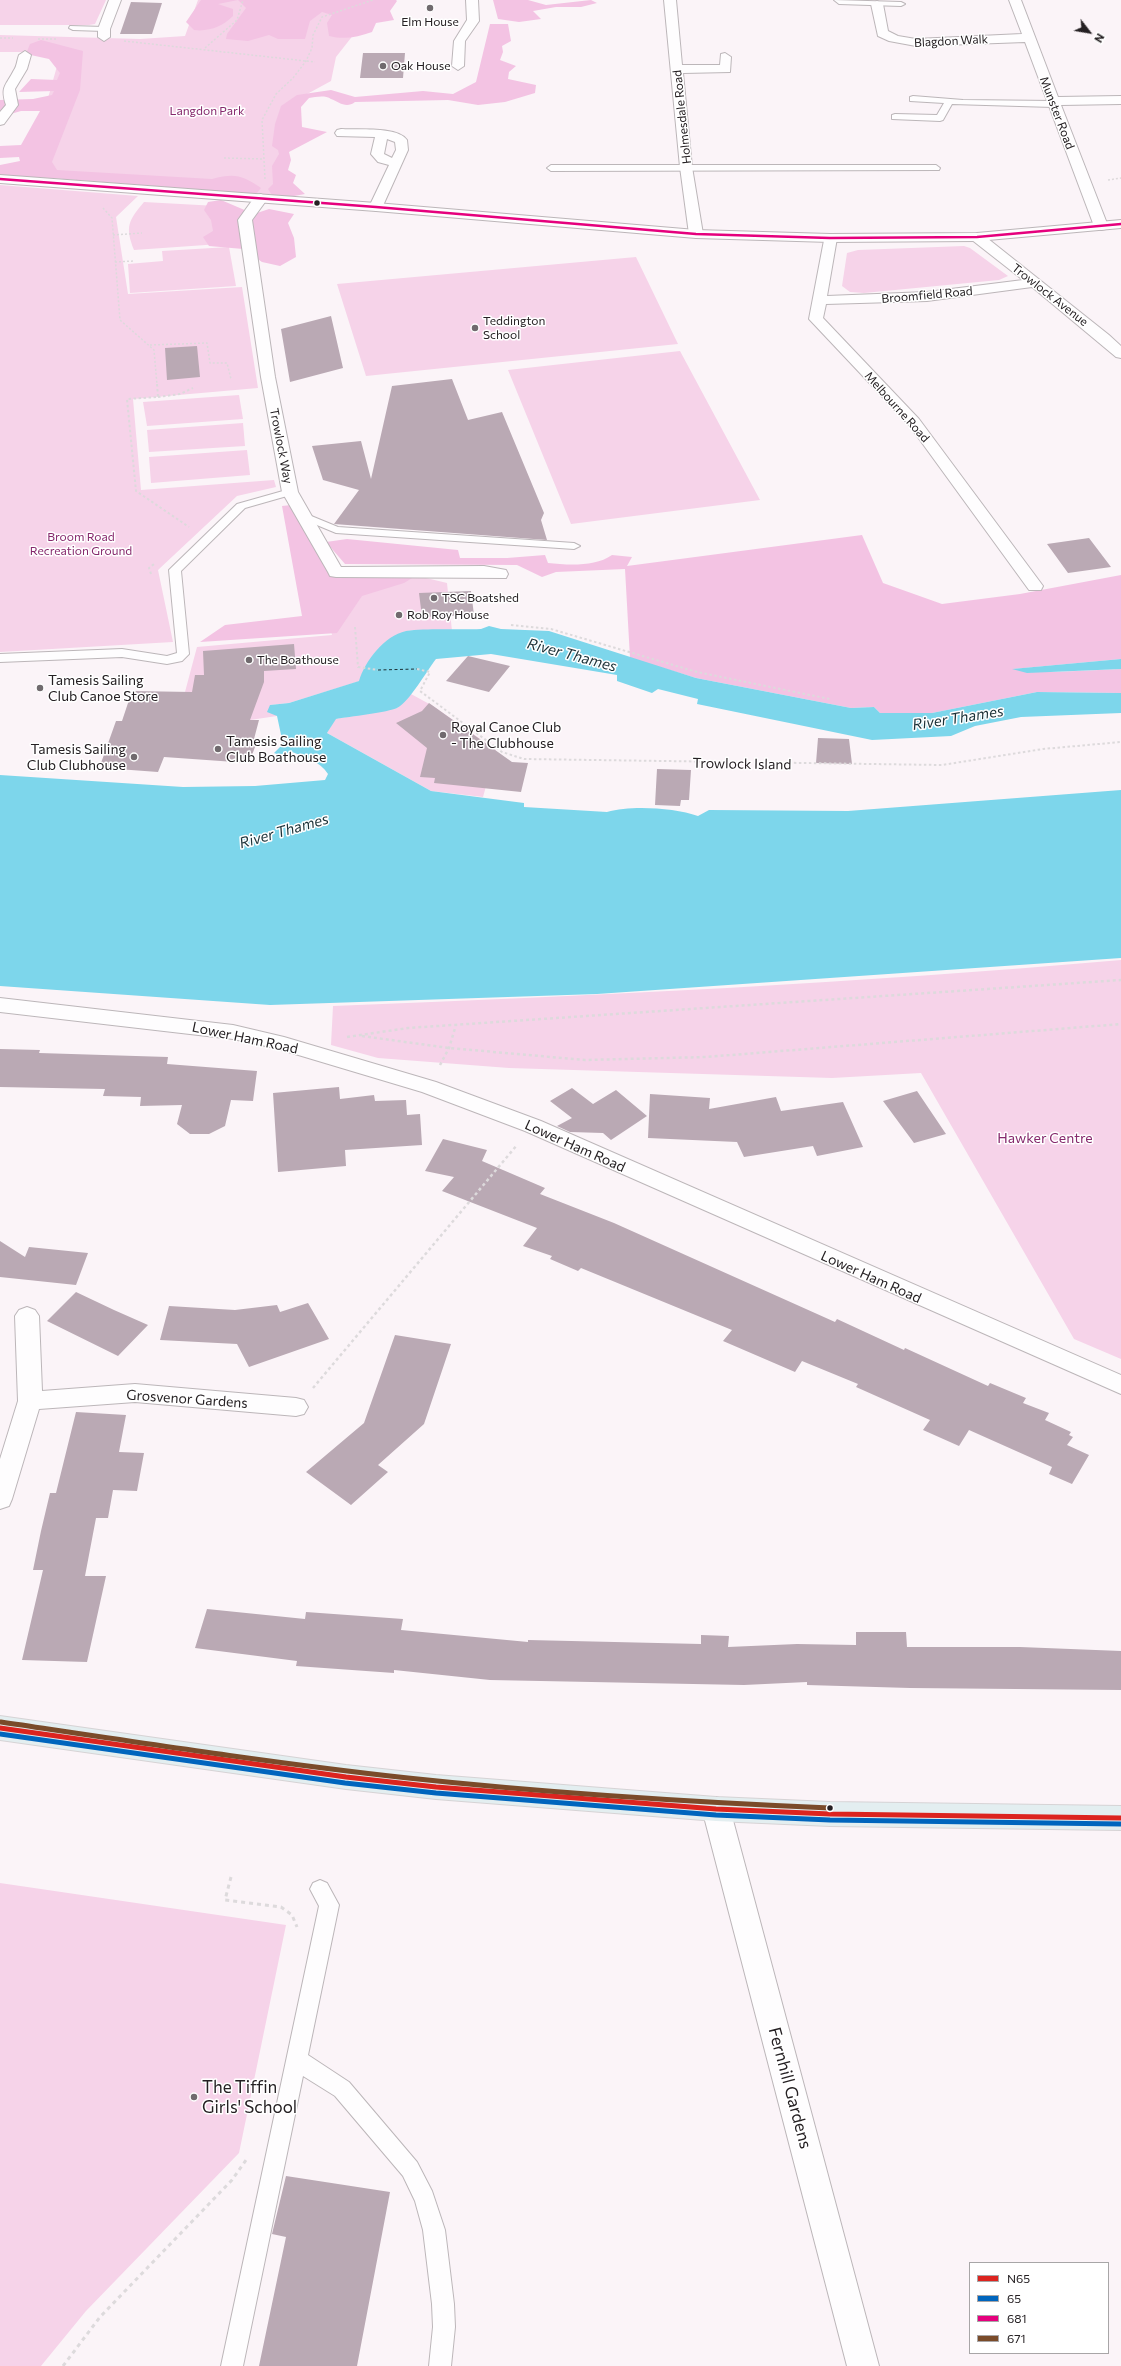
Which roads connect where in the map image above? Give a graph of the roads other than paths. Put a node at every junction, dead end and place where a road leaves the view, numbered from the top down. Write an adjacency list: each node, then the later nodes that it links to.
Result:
1 (114, 0): 9 (street)
2 (472, 0): 13 (street)
3 (670, 0): 14 (street, Holmesdale Road)
4 (838, 0): 6 (lane)
5 (1015, 0): 10 (street, Munster Road)
6 (877, 4): 7 (lane); 10 (street, Blagdon Walk)
7 (901, 4)
8 (73, 28): 9 (lane)
9 (104, 33)
10 (1029, 38): 19 (street, Munster Road)
11 (25, 55): 15 (street)
12 (725, 57): 14 (street)
13 (458, 66)
14 (677, 69): 25 (street, Holmesdale Road)
15 (4, 84): 20 (street)
16 (913, 99): 18 (lane)
17 (1121, 100): 19 (street)
18 (949, 101): 19 (lane); 21 (lane)
19 (1052, 102): 32 (street, Munster Road)
20 (2, 116)
21 (895, 117)
22 (340, 133): 23 (street)
23 (382, 134): 24 (street); 24 (street)
24 (395, 162): 30 (street)
25 (686, 167): 26 (lane); 27 (lane); 33 (street, Holmesdale Road)
26 (551, 168)
27 (936, 168)
28 (0, 179): 29 (street)
29 (263, 198): 30 (street); 39 (street, Trowlock Way)
30 (376, 207): 33 (street)
31 (1121, 224): 32 (street)
32 (1101, 226): 34 (street)
33 (696, 234): 35 (street)
34 (977, 237): 35 (street); 36 (street, Trowlock Avenue)
35 (830, 238): 37 (street, Melbourne Road)
36 (1033, 283): 37 (street, Broomfield Road); 38 (street, Trowlock Avenue)
37 (820, 300): 43 (street, Melbourne Road)
38 (1121, 354)
39 (290, 492): 40 (street, Trowlock Way); 44 (lane)
40 (304, 516): 41 (lane); 42 (street, Trowlock Way)
41 (574, 546)
42 (500, 574)
43 (1017, 589)
44 (0, 658)
45 (0, 1005): 47 (street, Lower Ham Road)
46 (27, 1316): 48 (street)
47 (1121, 1385)
48 (30, 1400): 49 (street, Grosvenor Gardens); 50 (street)
49 (296, 1407)
50 (0, 1499)
51 (0, 1728): 52 (main road)
52 (716, 1809): 53 (main road); 58 (street, Fernhill Gardens)
53 (1121, 1818)
54 (320, 1889): 55 (lane)
55 (297, 2060): 56 (lane); 57 (lane)
56 (232, 2366)
57 (440, 2366)
58 (863, 2366)

